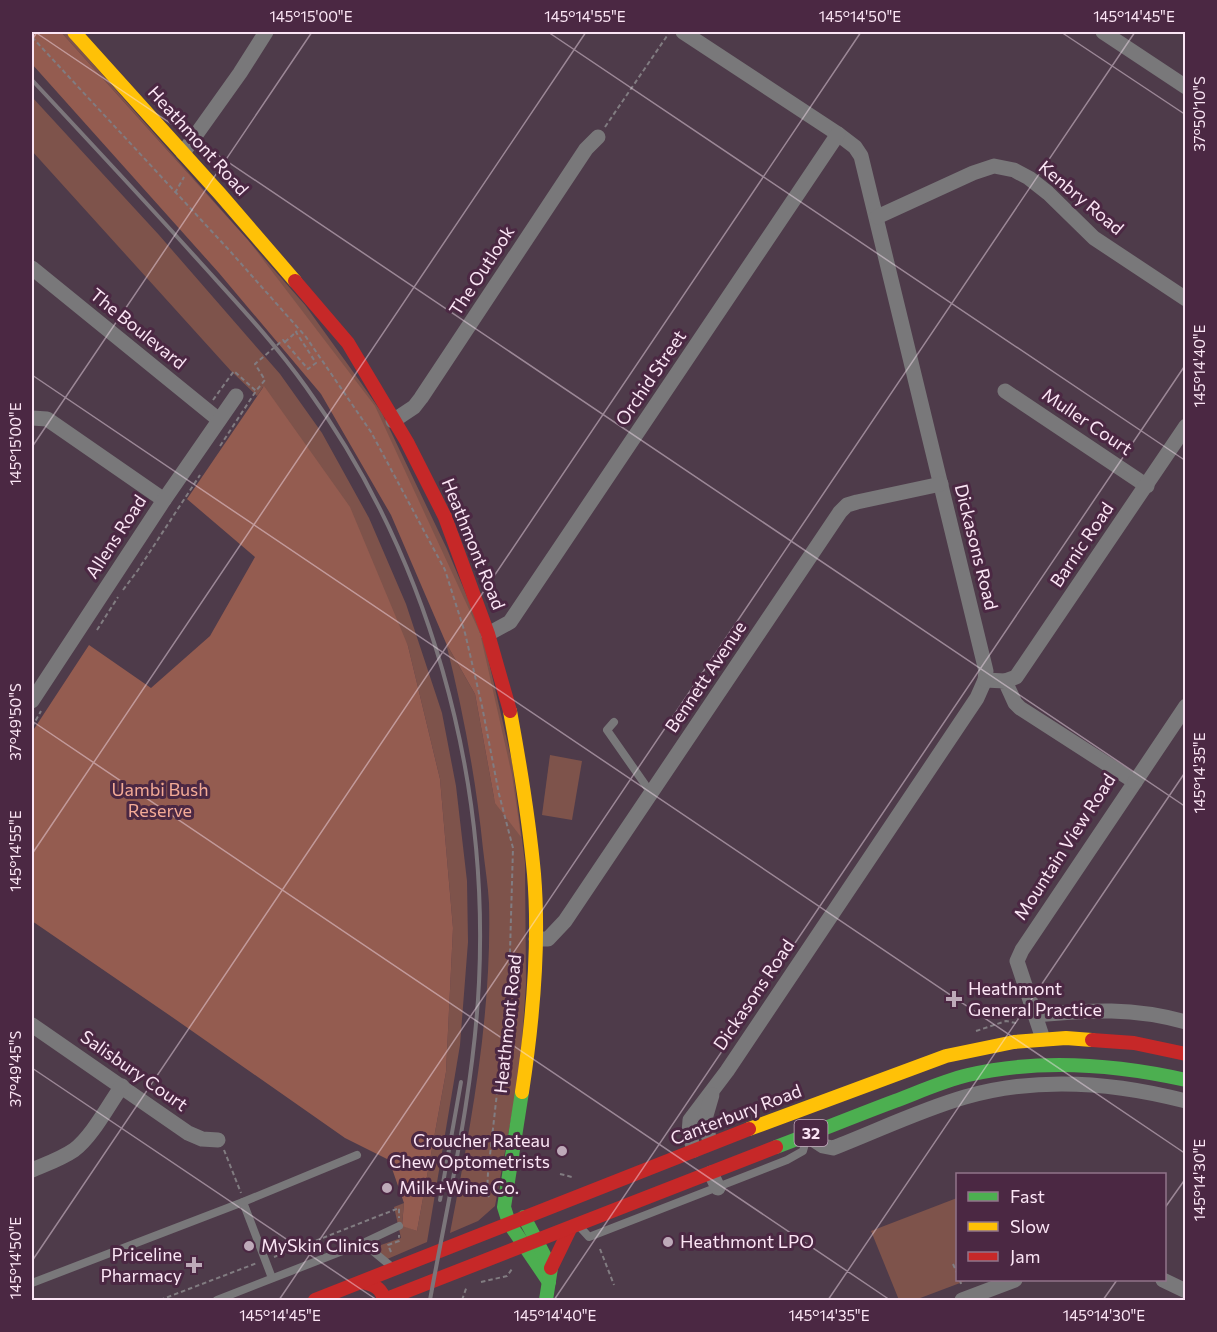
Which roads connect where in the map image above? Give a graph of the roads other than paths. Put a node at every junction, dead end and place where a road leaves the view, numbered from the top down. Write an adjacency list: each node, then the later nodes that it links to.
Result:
1 (74, 32): 8 (main road, Heathmont Road)
2 (266, 32): 8 (street)
3 (683, 32): 6 (street, Dickasons Road)
4 (1103, 32): 5 (street)
5 (1185, 87)
6 (838, 134): 9 (street, Dickasons Road); 21 (street, Orchid Street)
7 (598, 137): 16 (street, The Outlook)
8 (183, 153): 16 (main road, Heathmont Road)
9 (877, 217): 11 (street, Kenbry Road); 18 (street, Dickasons Road)
10 (32, 268): 15 (street, The Boulevard)
11 (1185, 299)
12 (1005, 391): 19 (street, Muller Court)
13 (236, 396): 15 (street, Allens Road)
14 (32, 418): 20 (street)
15 (219, 420): 20 (street, Allens Road)
16 (393, 421): 21 (main road, Heathmont Road)
17 (1185, 426): 19 (street, Barnic Road)
18 (941, 484): 22 (street, Dickasons Road); 28 (street, Bennett Avenue)
19 (1147, 486): 23 (street, Barnic Road)
20 (164, 500): 24 (street, Allens Road)
21 (488, 634): 29 (main road, Heathmont Road)
22 (985, 680): 23 (street); 38 (street, Dickasons Road)
23 (1005, 681): 27 (street, Mountain View Road)
24 (38, 704)
25 (1185, 706): 27 (street)
26 (614, 722): 28 (lane)
27 (1135, 783): 30 (street, Mountain View Road)
28 (651, 794): 29 (street, Bennett Avenue)
29 (536, 939): 46 (main road, Heathmont Road)
30 (1036, 1015): 31 (street); 33 (street, Mountain View Road)
31 (1185, 1022)
32 (32, 1025): 36 (street, Salisbury Court)
33 (1043, 1039): 34 (main road, Canterbury Road / 32); 41 (main road, Canterbury Road / 32)
34 (1185, 1054)
35 (1185, 1080): 39 (main road, 32)
36 (122, 1086): 40 (street, Salisbury Court); 44 (street)
37 (1185, 1101): 39 (street)
38 (697, 1120): 41 (street); 42 (street)
39 (806, 1135): 45 (main road, 32); 47 (lane)
40 (218, 1140)
41 (710, 1143): 42 (main road, Canterbury Road / 32); 45 (main road)
42 (694, 1150): 45 (main road); 49 (main road, Canterbury Road / 32)
43 (357, 1155): 48 (lane)
44 (32, 1170)
45 (711, 1173): 47 (street); 51 (main road, 32)
46 (506, 1188): 49 (street, Heathmont Road)
47 (718, 1188): 51 (lane)
48 (243, 1202): 57 (lane); 61 (lane)
49 (517, 1220): 52 (main road); 54 (main road); 55 (main road, Canterbury Road / 32)
50 (399, 1226): 53 (lane)
51 (574, 1227): 52 (main road, 32); 56 (main road)
52 (537, 1241): 54 (main road, 32); 56 (main road)
53 (363, 1243): 55 (lane); 57 (lane)
54 (524, 1246): 56 (main road); 66 (main road, 32)
55 (394, 1263): 60 (main road, Canterbury Road / 32)
56 (550, 1275): 67 (main road)
57 (272, 1278): 63 (lane)
58 (1012, 1281): 68 (street)
59 (1165, 1281): 62 (street)
60 (362, 1282): 65 (main road, Canterbury Road / 32); 66 (main road)
61 (32, 1283)
62 (1185, 1291)
63 (228, 1299): 64 (lane)
64 (217, 1300)
65 (315, 1300)
66 (384, 1300)
67 (546, 1300)
68 (962, 1300)

